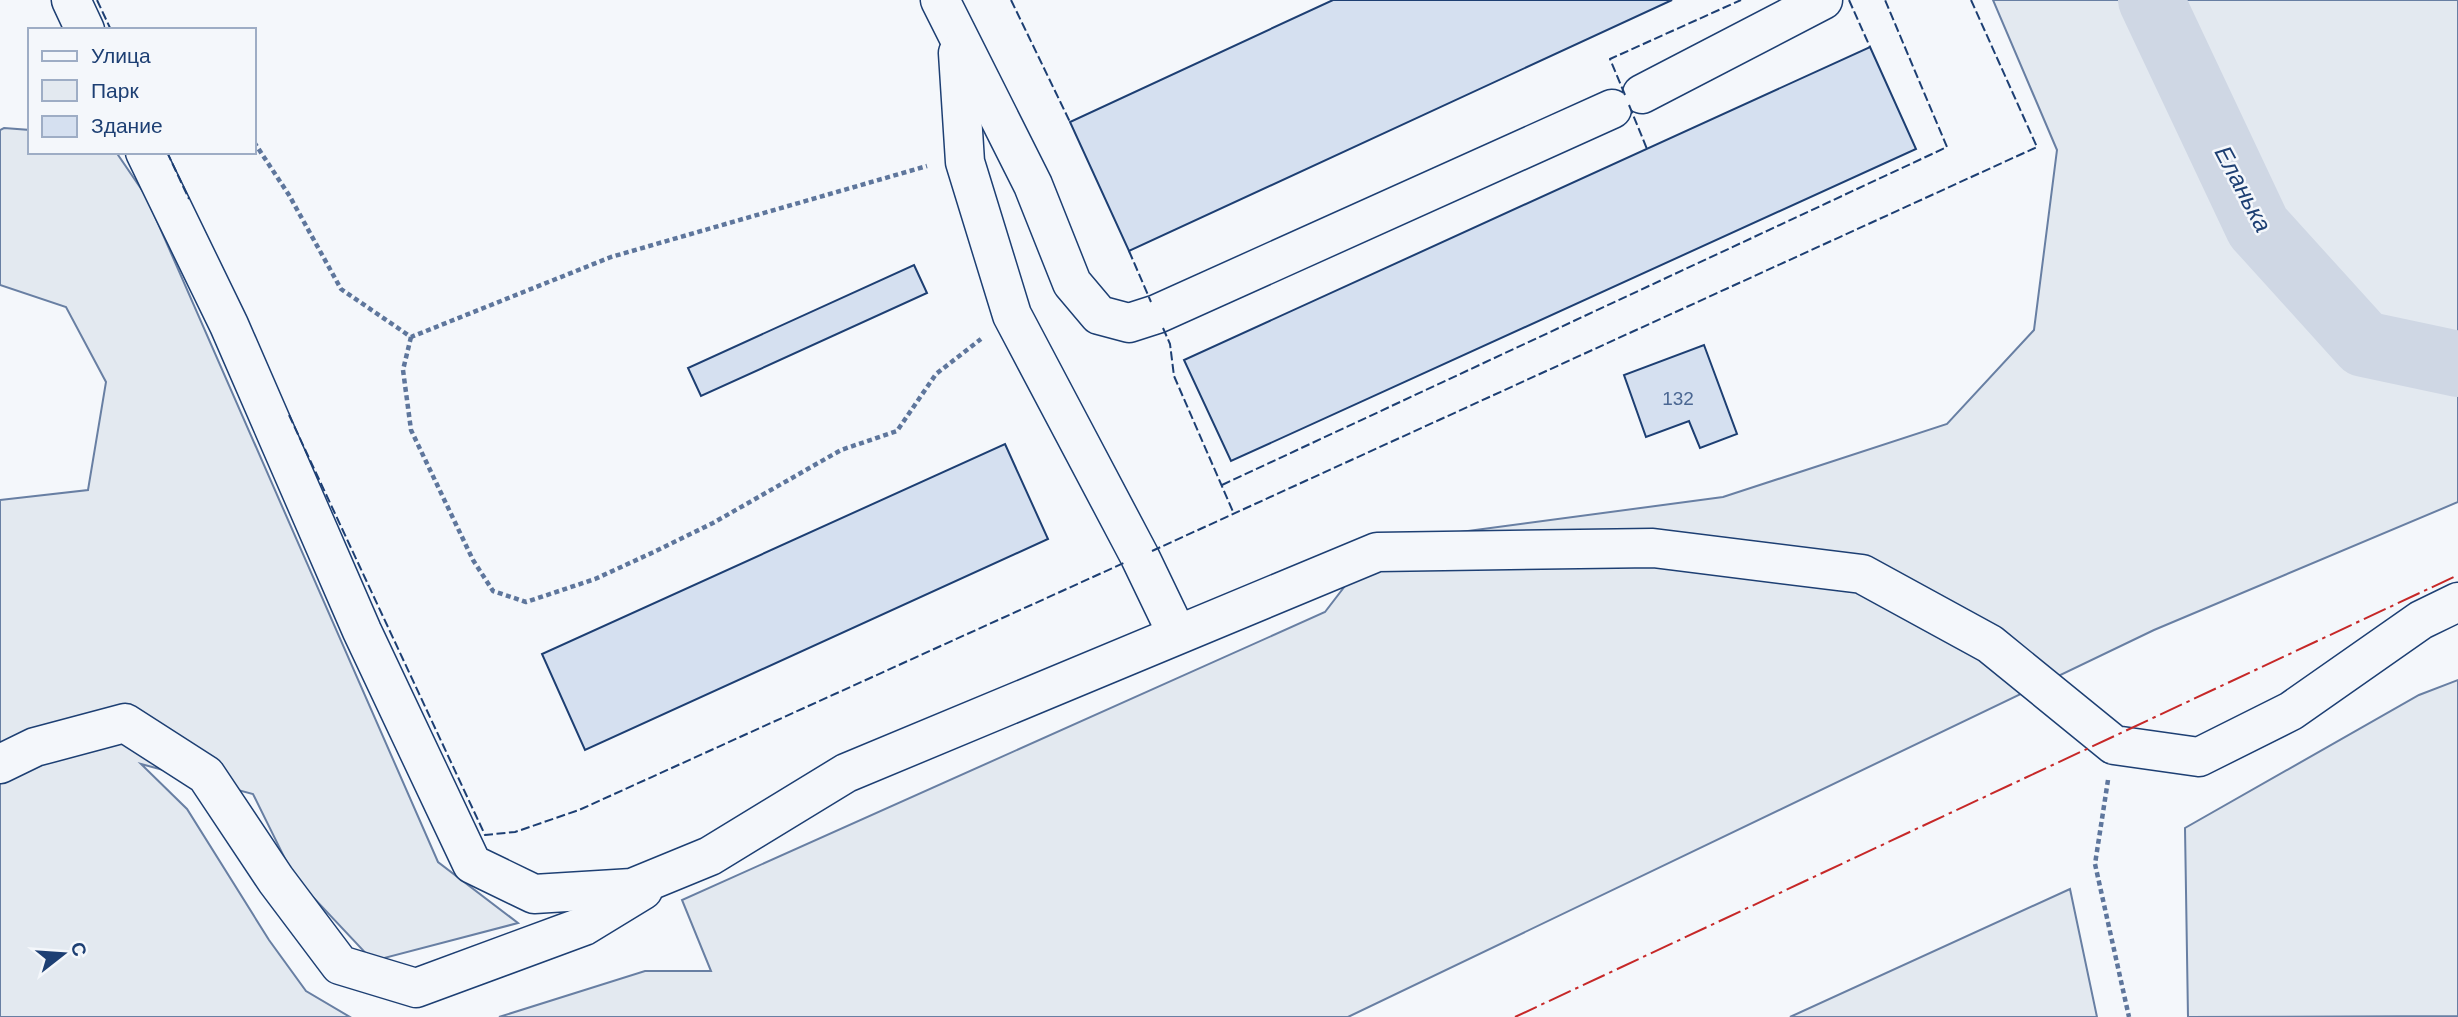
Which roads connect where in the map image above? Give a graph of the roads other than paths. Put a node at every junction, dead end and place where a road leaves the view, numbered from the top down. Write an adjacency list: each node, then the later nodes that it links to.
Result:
1 (71, 0): 4 (lane)
2 (940, 0): 5 (lane)
3 (1823, 0): 5 (lane)
4 (84, 28)
5 (957, 37): 8 (lane)
6 (146, 154): 10 (lane)
7 (2458, 602): 8 (lane)
8 (1177, 634): 10 (lane)
9 (0, 764): 10 (lane)
10 (710, 856)

